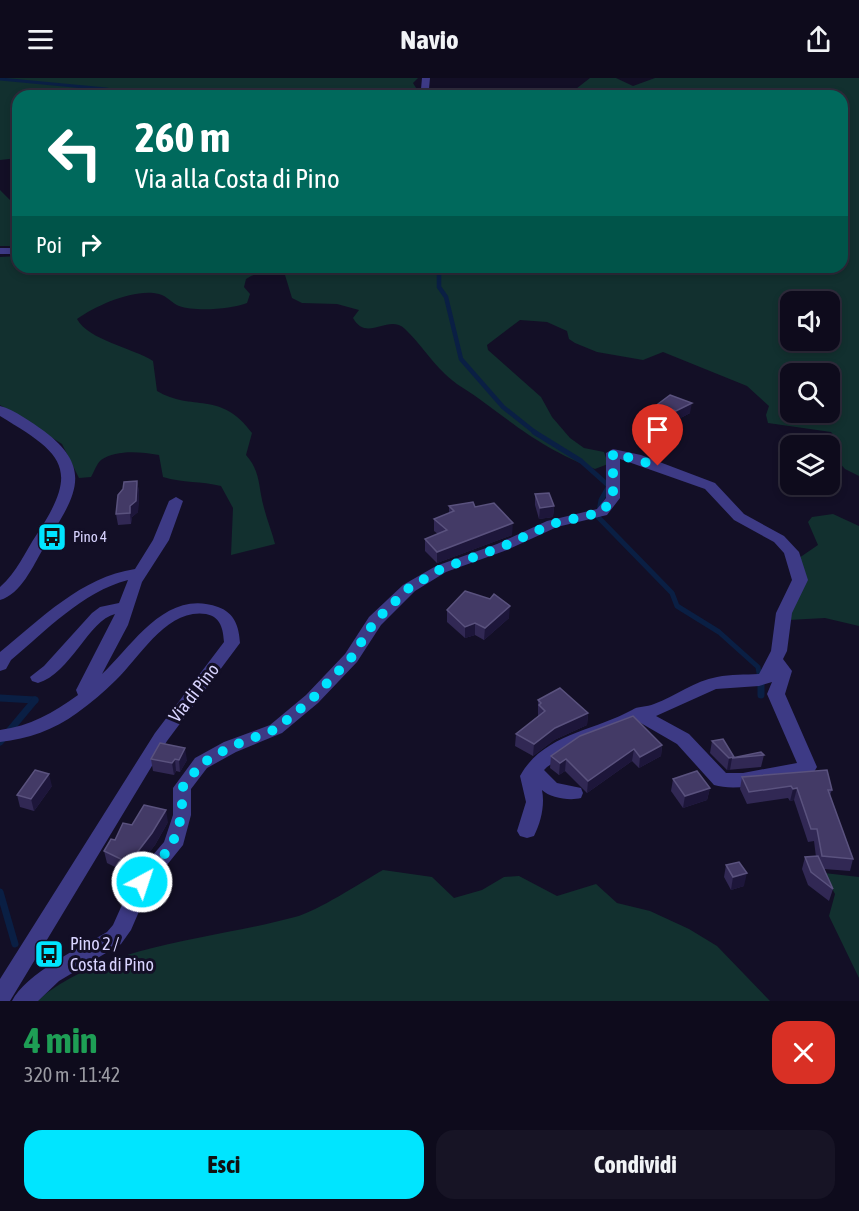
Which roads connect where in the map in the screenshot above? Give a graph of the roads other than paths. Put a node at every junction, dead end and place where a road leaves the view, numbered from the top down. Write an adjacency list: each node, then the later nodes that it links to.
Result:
1 (0, 411): 4 (street)
2 (176, 501): 3 (street)
3 (141, 573): 5 (street); 7 (street)
4 (0, 595)
5 (127, 607): 8 (street); 9 (street)
6 (775, 660): 10 (street); 10 (street); 16 (street)
7 (0, 665)
8 (38, 677)
9 (87, 697): 11 (street, Via di Pino); 15 (street, Via di Pino)
10 (638, 714): 12 (street)
11 (0, 736)
12 (532, 770): 13 (street); 14 (street)
13 (574, 793)
14 (527, 831)
15 (0, 998)
16 (23, 1001)

